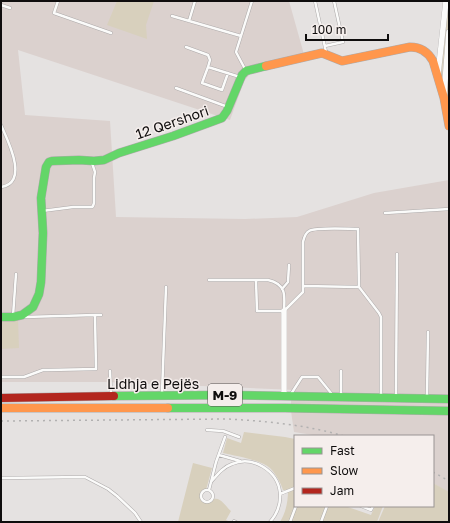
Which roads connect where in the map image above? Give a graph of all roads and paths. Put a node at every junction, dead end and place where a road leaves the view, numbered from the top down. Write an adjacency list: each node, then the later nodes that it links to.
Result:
1 (58, 1): 12 (lane)
2 (195, 1): 10 (lane)
3 (252, 1): 13 (lane)
4 (315, 1): 15 (lane)
5 (334, 1): 15 (lane)
6 (446, 1): 19 (street)
7 (1, 5): 8 (lane)
8 (10, 8)
9 (172, 16): 10 (lane)
10 (189, 21): 13 (lane)
11 (449, 32): 21 (street)
12 (111, 33)
13 (241, 36): 18 (lane)
14 (186, 47): 16 (lane)
15 (326, 50): 18 (main road); 19 (main road)
16 (208, 67): 17 (lane); 17 (lane)
17 (228, 73): 18 (lane)
18 (243, 74): 22 (main road, 12 Qershori)
19 (438, 77): 21 (main road)
20 (176, 88): 22 (lane)
21 (444, 98): 24 (main road)
22 (228, 108): 25 (main road, 12 Qershori)
23 (1, 125): 26 (lane)
24 (449, 126)
25 (91, 161): 28 (main road, 12 Qershori); 28 (lane)
26 (1, 187)
27 (449, 209): 29 (lane)
28 (41, 211): 45 (main road, 12 Qershori)
29 (385, 213)
30 (397, 254): 56 (lane)
31 (289, 265): 39 (lane)
32 (16, 274): 45 (lane)
33 (209, 280): 34 (lane)
34 (256, 280): 39 (lane); 41 (lane)
35 (303, 286): 36 (lane); 38 (lane); 40 (lane)
36 (309, 286): 38 (lane); 40 (lane)
37 (166, 287): 51 (lane)
38 (359, 287): 55 (lane)
39 (282, 289): 41 (lane)
40 (303, 292): 41 (lane)
41 (284, 311): 52 (street)
42 (95, 315): 43 (lane); 45 (lane); 49 (lane)
43 (101, 315)
44 (1, 317): 45 (main road, 12 Qershori)
45 (13, 317)
46 (428, 332): 57 (lane)
47 (110, 371): 50 (lane)
48 (341, 371): 53 (lane)
49 (1, 377)
50 (111, 396): 51 (main road, Lidhja e Pejës / M-9); 54 (main road, Lidhja e Pejës / M-9)
51 (162, 396): 52 (main road, Lidhja e Pejës / M-9)
52 (287, 396): 53 (main road, Lidhja e Pejës / M-9); 53 (lane)
53 (338, 397): 55 (main road, Lidhja e Pejës / M-9)
54 (1, 398)
55 (381, 398): 56 (main road, Lidhja e Pejës / M-9)
56 (396, 398): 57 (main road, Lidhja e Pejës / M-9)
57 (427, 399): 58 (main road, Lidhja e Pejës / M-9)
58 (449, 399)
59 (1, 408): 60 (main road, Lidhja e Pejës / M-9)
60 (449, 411)
61 (208, 430): 62 (lane)
62 (239, 437)
63 (225, 438): 64 (lane)
64 (219, 455): 65 (lane); 67 (lane)
65 (240, 461): 67 (lane); 70 (lane)
66 (1, 478): 75 (lane)
67 (211, 482): 69 (lane)
68 (294, 488): 70 (lane)
69 (209, 490): 69 (lane)
70 (280, 494): 76 (lane)
71 (296, 507): 77 (lane)
72 (327, 507): 78 (lane)
73 (364, 507): 74 (lane)
74 (372, 507)
75 (141, 522)
76 (270, 522)
77 (290, 522)
78 (321, 522)

